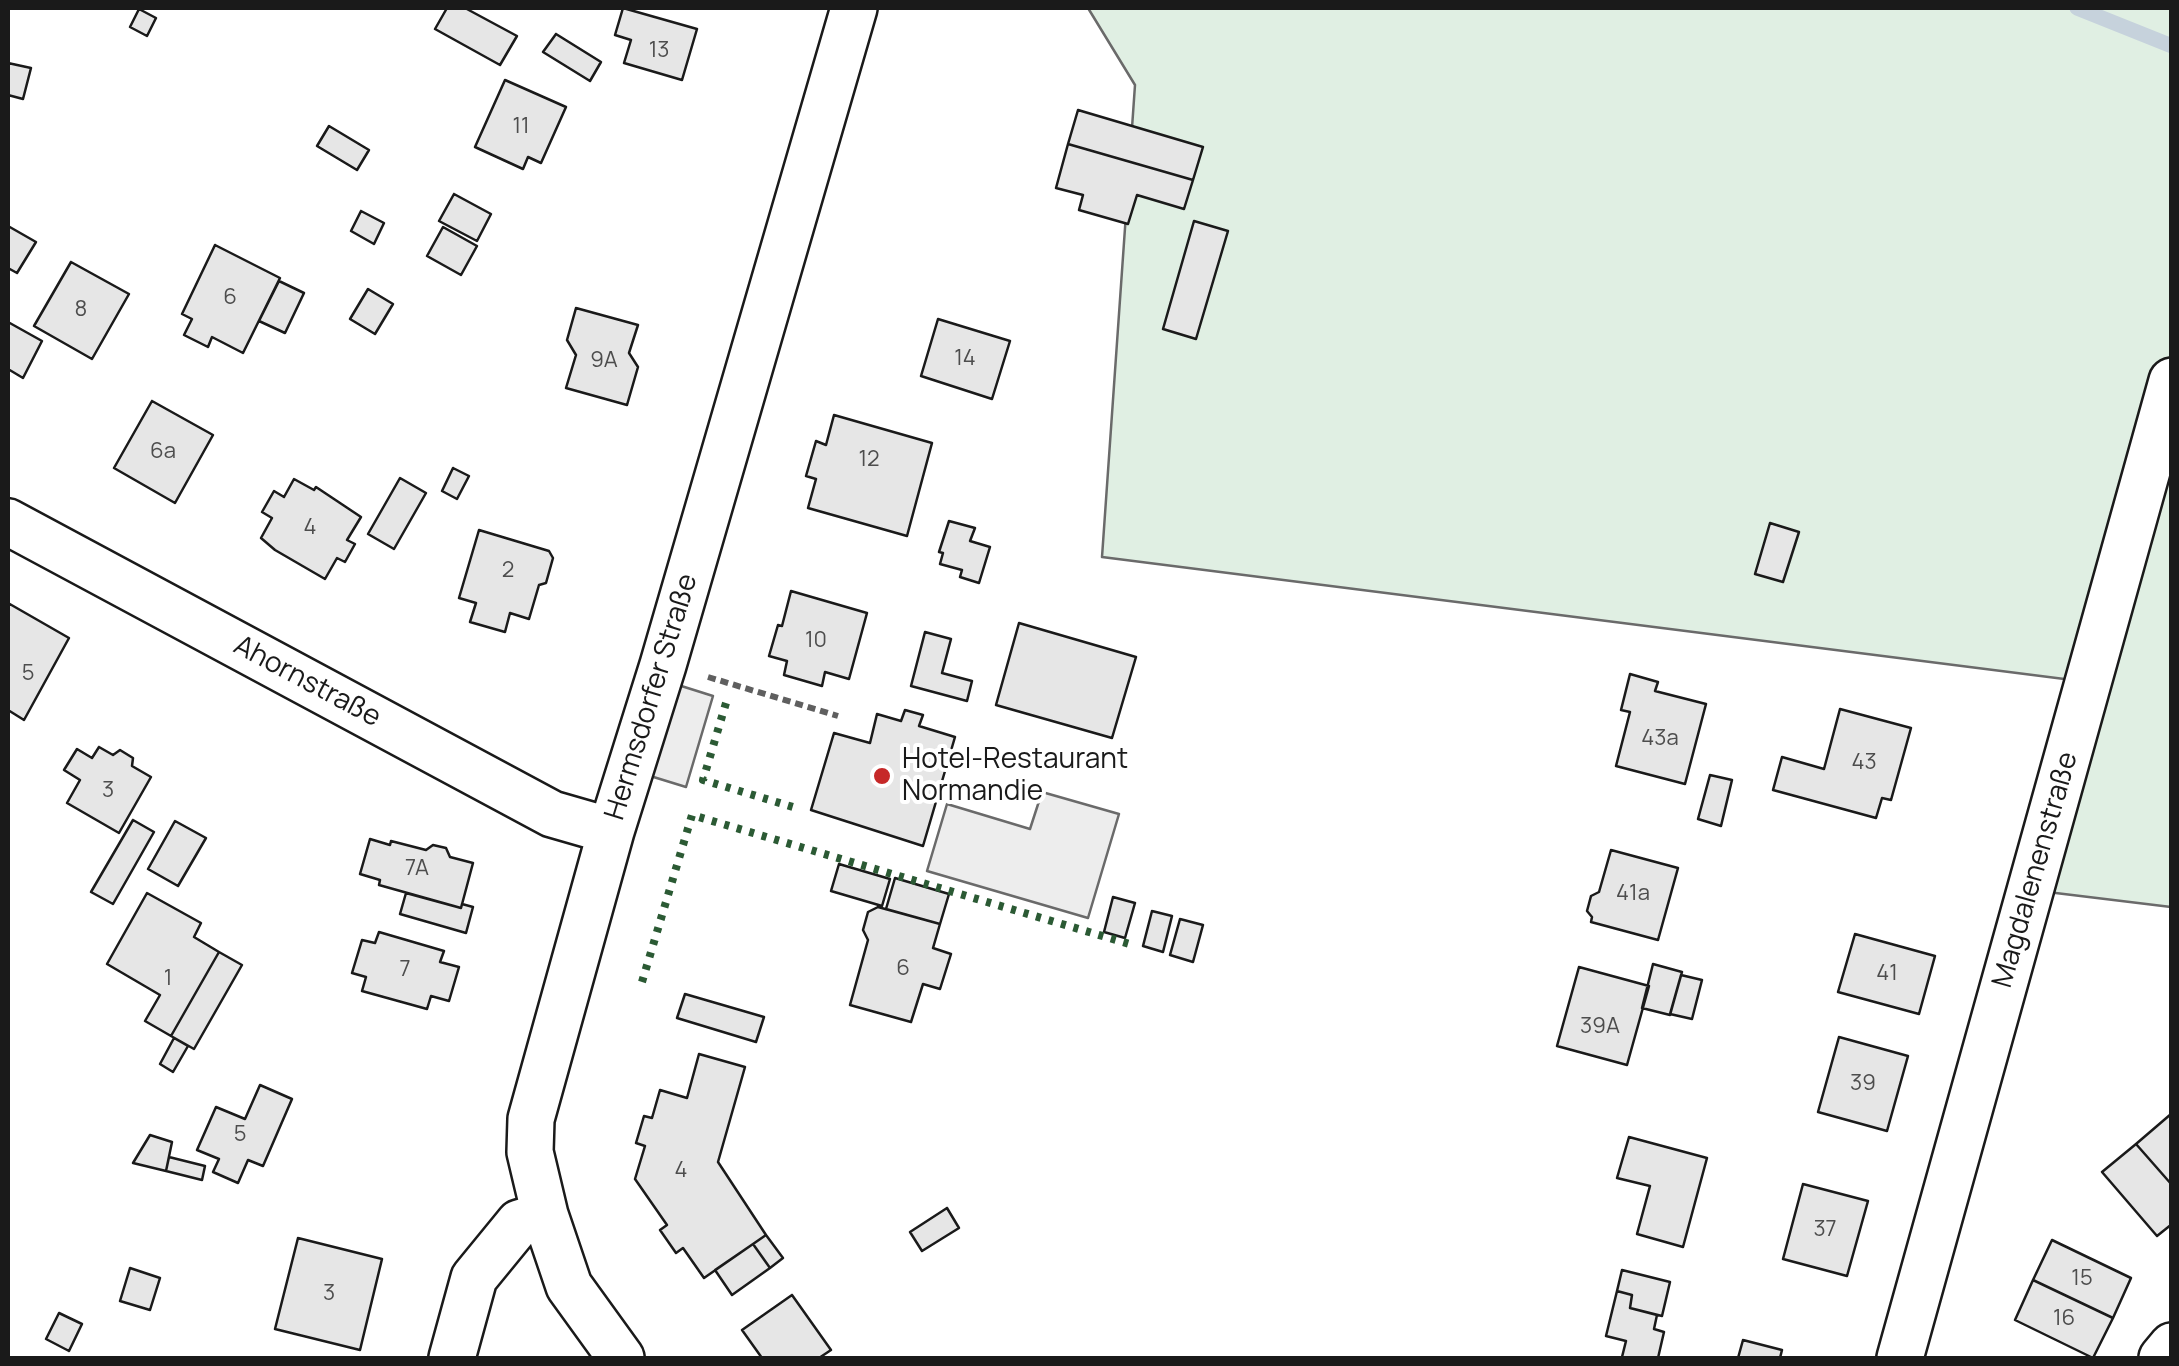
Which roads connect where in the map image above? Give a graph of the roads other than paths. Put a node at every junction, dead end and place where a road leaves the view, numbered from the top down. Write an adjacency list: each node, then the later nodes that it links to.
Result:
1 (854, 8): 4 (street, Hermsdorfer Straße)
2 (2172, 380): 9 (street, Magdalenenstraße)
3 (8, 522): 4 (street, Ahornstraße)
4 (611, 831): 5 (street, Hermsdorfer Straße)
5 (544, 1215): 7 (street); 8 (street, Hermsdorfer Straße)
6 (2172, 1346): 10 (street)
7 (452, 1358)
8 (621, 1358)
9 (1900, 1358)
10 (2162, 1358)

